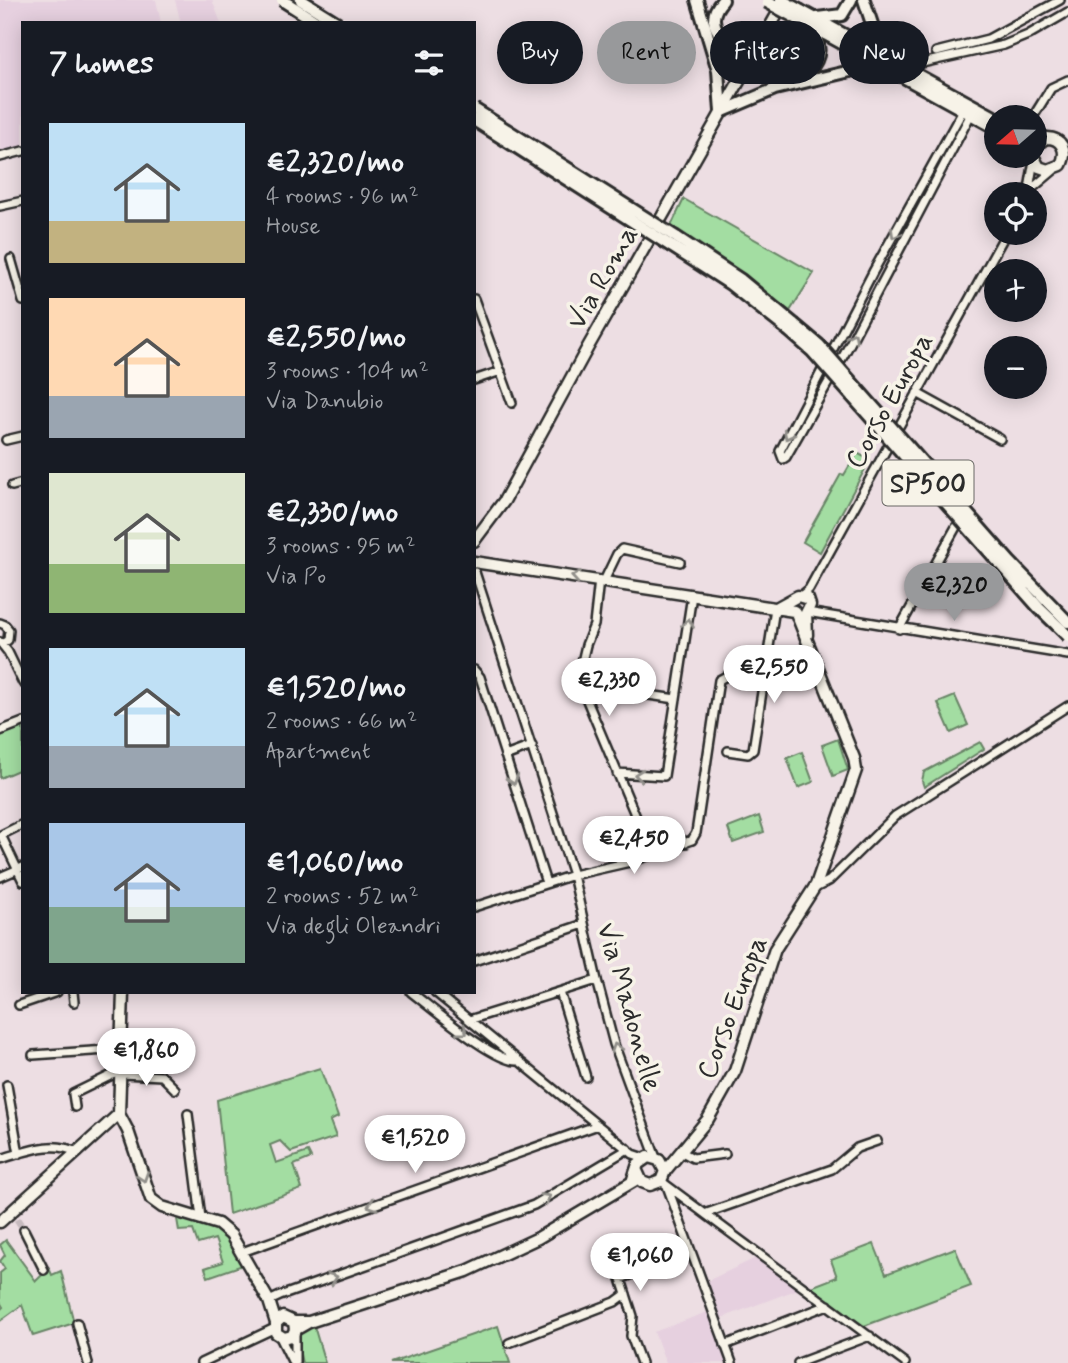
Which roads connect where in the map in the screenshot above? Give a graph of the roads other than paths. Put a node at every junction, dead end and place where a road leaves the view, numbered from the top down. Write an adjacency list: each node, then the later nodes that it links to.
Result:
1 (282, 0): 13 (highway, bridge)
2 (301, 0): 15 (highway, bridge)
3 (318, 0): 14 (street)
4 (697, 0): 31 (highway)
5 (723, 0): 16 (highway)
6 (783, 0): 12 (highway, bridge); 17 (main road, Via Roma)
7 (851, 0): 12 (highway)
8 (864, 0): 19 (highway)
9 (1060, 0): 21 (street)
10 (765, 1): 12 (highway, bridge)
11 (1068, 12): 22 (street)
12 (805, 18): 18 (highway); 20 (highway)
13 (314, 21)
14 (317, 21)
15 (335, 21)
16 (713, 21)
17 (772, 21)
18 (807, 21)
19 (871, 21)
20 (839, 37)
21 (936, 51)
22 (929, 61)
23 (839, 73): 31 (highway)
24 (1068, 80): 28 (street)
25 (929, 81): 30 (highway)
26 (738, 84): 31 (main road, Via Roma)
27 (913, 84): 32 (highway)
28 (1040, 105)
29 (476, 110): 44 (highway, SP500, bridge)
30 (984, 111)
31 (722, 112): 60 (main road, Via Roma)
32 (967, 112): 32 (street, one-way to 32); 34 (highway)
33 (476, 121): 44 (highway, SP500, bridge)
34 (984, 121)
35 (1047, 138): 37 (main road)
36 (21, 152): 38 (street)
37 (1067, 152): 40 (main road)
38 (0, 157)
39 (1042, 168): 40 (main road)
40 (1063, 169): 41 (street)
41 (1044, 182)
42 (21, 201): 43 (street)
43 (0, 206)
44 (673, 241): 49 (highway, SP500)
45 (999, 245): 52 (street, Corso Europa)
46 (12, 262): 47 (street)
47 (21, 294)
48 (476, 305): 50 (street)
49 (791, 327): 69 (highway, SP500, bridge); 71 (highway, SP500, bridge)
50 (500, 371): 51 (street); 53 (street)
51 (476, 379)
52 (917, 393): 55 (street); 66 (street, Corso Europa)
53 (512, 403)
54 (21, 436): 56 (street)
55 (1000, 439)
56 (6, 440)
57 (21, 484): 58 (street)
58 (12, 486)
59 (957, 527): 70 (street)
60 (476, 538)
61 (476, 562): 64 (main road, one-way to 61)
62 (680, 562): 64 (street)
63 (476, 575): 82 (street, Via Madonelle)
64 (602, 581): 65 (main road); 77 (street)
65 (692, 595): 67 (main road); 78 (street, one-way to 65)
66 (803, 604): 67 (main road); 70 (street); 91 (main road, Corso Europa)
67 (775, 608): 75 (street)
68 (1, 621): 72 (street)
69 (1068, 622)
70 (899, 629): 73 (street)
71 (1068, 636)
72 (3, 641): 76 (street)
73 (1068, 654)
74 (476, 672): 84 (street)
75 (764, 678): 83 (street); 89 (street)
76 (21, 679)
77 (580, 685): 78 (street); 85 (street)
78 (676, 699): 85 (street, one-way to 85)
79 (1068, 706): 95 (street)
80 (21, 723): 81 (street)
81 (0, 731)
82 (532, 746): 84 (street); 93 (street, Via Madonelle)
83 (727, 751)
84 (505, 756): 96 (street, one-way to 96)
85 (617, 773): 87 (street)
86 (21, 825): 88 (street)
87 (642, 830): 89 (street); 90 (street)
88 (1, 835): 92 (street)
89 (686, 843): 90 (street)
90 (652, 855): 93 (street)
91 (823, 865): 95 (street); 97 (main road, Corso Europa)
92 (20, 868): 94 (street)
93 (573, 874): 96 (street); 99 (street, Via Madonelle)
94 (0, 877)
95 (834, 877): 97 (street)
96 (546, 883): 98 (street)
97 (819, 884): 124 (main road, Corso Europa)
98 (476, 906)
99 (584, 924): 100 (street); 101 (street, Via Madonelle)
100 (476, 960)
101 (597, 980): 102 (street); 129 (street, Via Madonelle, one-way to 101)
102 (561, 992): 110 (street); 115 (street)
103 (51, 994): 109 (street)
104 (73, 994): 108 (street)
105 (123, 994): 111 (main road)
106 (414, 994): 113 (street, one-way to 113)
107 (437, 994): 110 (street)
108 (74, 1002)
109 (19, 1005)
110 (469, 1020): 113 (street)
111 (122, 1049): 112 (street); 114 (main road)
112 (33, 1055)
113 (519, 1060): 121 (street)
114 (122, 1072): 117 (street); 118 (street); 119 (main road)
115 (586, 1077)
116 (7, 1086): 126 (street)
117 (175, 1089)
118 (75, 1107)
119 (118, 1114): 125 (main road); 132 (main road, one-way to 132)
120 (188, 1114): 132 (street)
121 (598, 1125): 123 (street); 136 (street, one-way to 136)
122 (877, 1141): 131 (street)
123 (631, 1152): 129 (street); 139 (street, one-way to 123)
124 (682, 1152): 127 (street); 129 (main road); 130 (main road, Corso Europa)
125 (78, 1153): 126 (street); 133 (main road)
126 (19, 1154): 128 (street)
127 (725, 1154)
128 (0, 1159)
129 (641, 1169): 130 (main road); 130 (main road); 142 (main road)
130 (664, 1178): 131 (street); 135 (street)
131 (707, 1213): 140 (street)
132 (201, 1218): 136 (main road)
133 (0, 1222)
134 (24, 1230): 137 (street)
135 (690, 1250): 138 (street); 146 (street)
136 (242, 1252): 139 (main road)
137 (44, 1270)
138 (625, 1294): 145 (street); 150 (street)
139 (269, 1301): 143 (main road)
140 (828, 1305): 144 (street); 146 (street)
141 (77, 1323): 147 (street)
142 (295, 1328): 143 (main road); 143 (main road); 149 (street)
143 (276, 1329): 148 (street); 149 (street)
144 (870, 1336): 152 (street); 153 (street)
145 (509, 1343)
146 (725, 1345): 151 (street)
147 (88, 1363)
148 (201, 1363)
149 (294, 1363)
150 (642, 1363)
151 (732, 1363)
152 (797, 1363)
153 (905, 1363)

